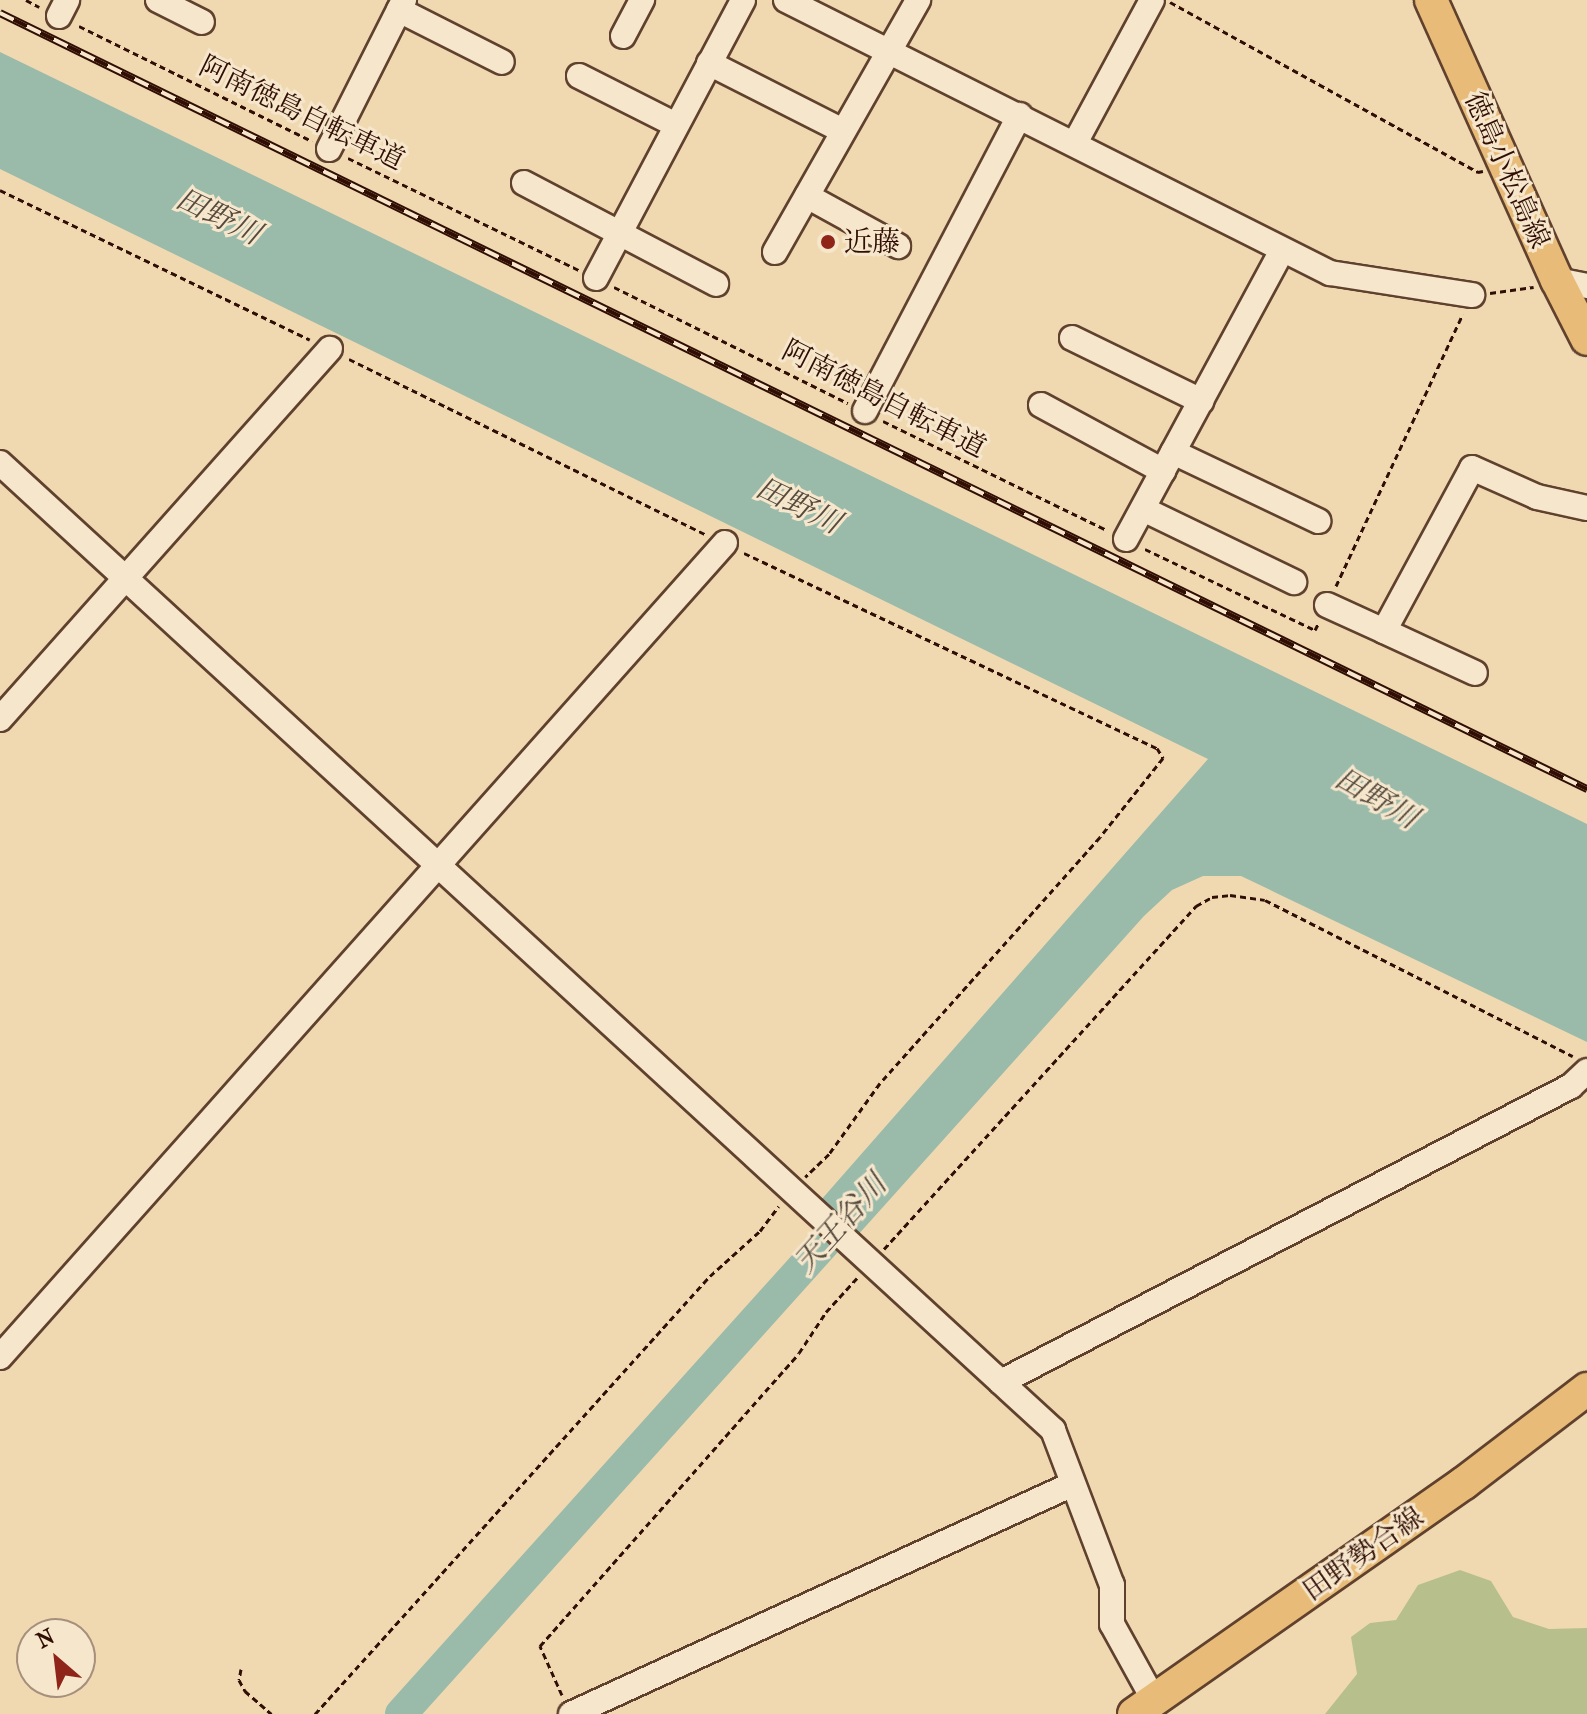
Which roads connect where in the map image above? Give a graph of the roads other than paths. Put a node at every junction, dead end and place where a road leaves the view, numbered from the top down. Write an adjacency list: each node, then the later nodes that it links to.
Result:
1 (158, 0): 9 (street)
2 (642, 0): 10 (street)
3 (743, 0): 13 (street)
4 (786, 0): 11 (street)
5 (918, 0): 11 (street)
6 (1152, 0): 18 (street)
7 (1431, 0): 27 (main road, 徳島小松島線)
8 (401, 5): 12 (street); 19 (street)
9 (202, 22)
10 (623, 36)
11 (888, 51): 15 (street); 17 (street)
12 (502, 62)
13 (709, 63): 16 (street); 17 (street)
14 (579, 76): 16 (street)
15 (1020, 115): 18 (street); 35 (street)
16 (676, 125): 22 (street)
17 (843, 131): 21 (street)
18 (1075, 143): 24 (street)
19 (329, 149)
20 (524, 183): 22 (street)
21 (807, 196): 23 (street); 25 (street)
22 (620, 232): 26 (street); 28 (street)
23 (898, 246)
24 (1282, 250): 29 (street); 33 (street)
25 (775, 252)
26 (596, 278)
27 (1572, 283): 31 (main road, 徳島小松島線)
28 (716, 284)
29 (1472, 295)
30 (1072, 338): 33 (street)
31 (1587, 339)
32 (330, 349): 43 (street)
33 (1201, 401): 36 (street)
34 (1041, 405): 36 (street)
35 (865, 411)
36 (1168, 462): 39 (street); 40 (street)
37 (0, 463): 43 (street)
38 (1587, 508): 46 (street)
39 (1143, 509): 41 (street); 44 (street)
40 (1318, 521)
41 (1126, 539)
42 (725, 543): 49 (street)
43 (125, 578): 48 (street); 49 (street)
44 (1294, 582)
45 (1327, 605): 46 (street)
46 (1384, 631): 47 (street)
47 (1475, 673)
48 (0, 719)
49 (439, 866): 51 (street); 52 (street)
50 (1580, 1063): 52 (street)
51 (0, 1357)
52 (1001, 1382): 54 (street)
53 (1587, 1389): 55 (main road, 田野勢合線)
54 (1073, 1484): 55 (street); 56 (street)
55 (1144, 1707)
56 (571, 1714)

